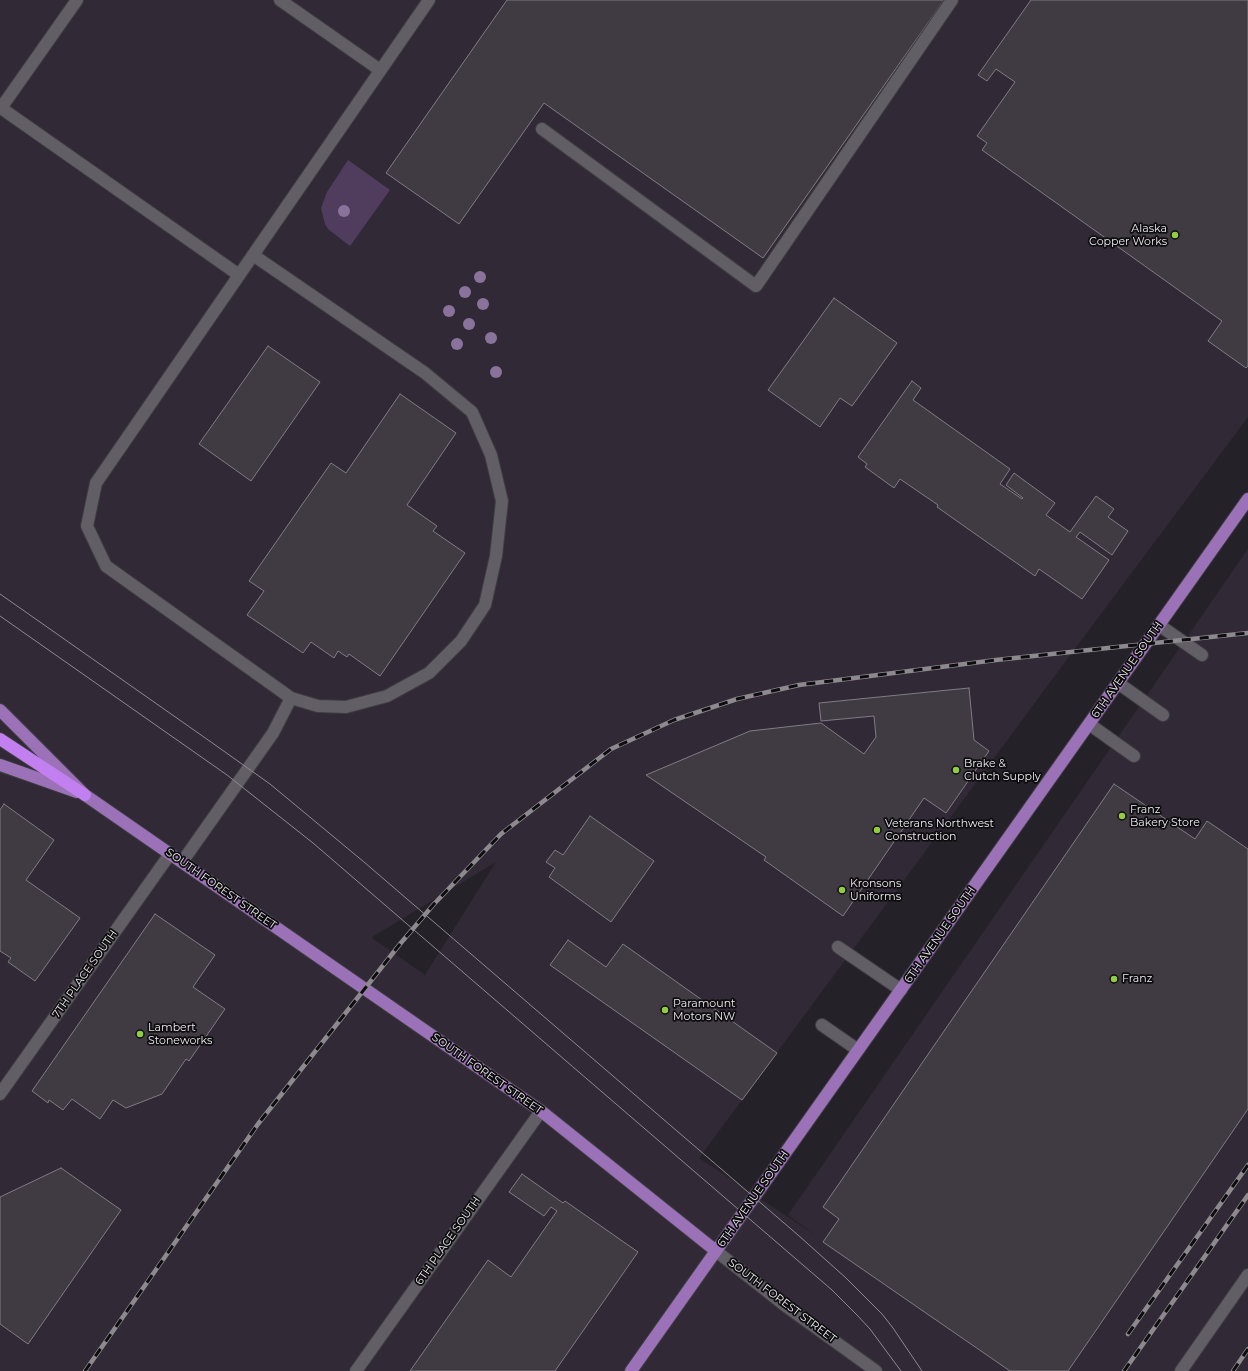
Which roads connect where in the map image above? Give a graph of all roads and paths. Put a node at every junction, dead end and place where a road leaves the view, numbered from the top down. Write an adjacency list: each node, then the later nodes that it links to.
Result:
1 (77, 0): 8 (street)
2 (280, 0): 5 (street)
3 (429, 0): 5 (street)
4 (952, 0): 6 (street)
5 (380, 70): 7 (street)
6 (542, 130)
7 (253, 255): 8 (street); 13 (street)
8 (239, 274): 13 (street)
9 (1248, 499): 10 (main road, 6TH AVENUE SOUTH)
10 (1159, 625): 11 (street); 12 (main road, 6TH AVENUE SOUTH)
11 (1202, 655)
12 (1118, 683): 15 (street); 16 (main road, 6TH AVENUE SOUTH)
13 (291, 698): 22 (street)
14 (0, 710): 20 (main road, SOUTH FOREST STREET)
15 (1163, 715)
16 (1088, 724): 18 (street); 24 (main road, 6TH AVENUE SOUTH)
17 (0, 739): 20 (highway)
18 (1134, 756)
19 (0, 765): 20 (main road, SOUTH FOREST STREET)
20 (85, 795): 21 (main road, SOUTH FOREST STREET)
21 (170, 854): 22 (main road, SOUTH FOREST STREET); 27 (street, 7TH PLACE SOUTH)
22 (182, 862): 28 (main road, SOUTH FOREST STREET)
23 (838, 947): 24 (street)
24 (901, 990): 26 (main road, 6TH AVENUE SOUTH)
25 (822, 1025): 26 (street)
26 (858, 1050): 29 (main road, 6TH AVENUE SOUTH)
27 (0, 1094)
28 (541, 1111): 29 (main road, SOUTH FOREST STREET); 31 (street, 6TH PLACE SOUTH)
29 (716, 1251): 32 (main road, 6TH AVENUE SOUTH); 33 (street, SOUTH FOREST STREET)
30 (1248, 1275): 34 (street)
31 (356, 1371)
32 (631, 1371)
33 (876, 1371)
34 (1181, 1371)

